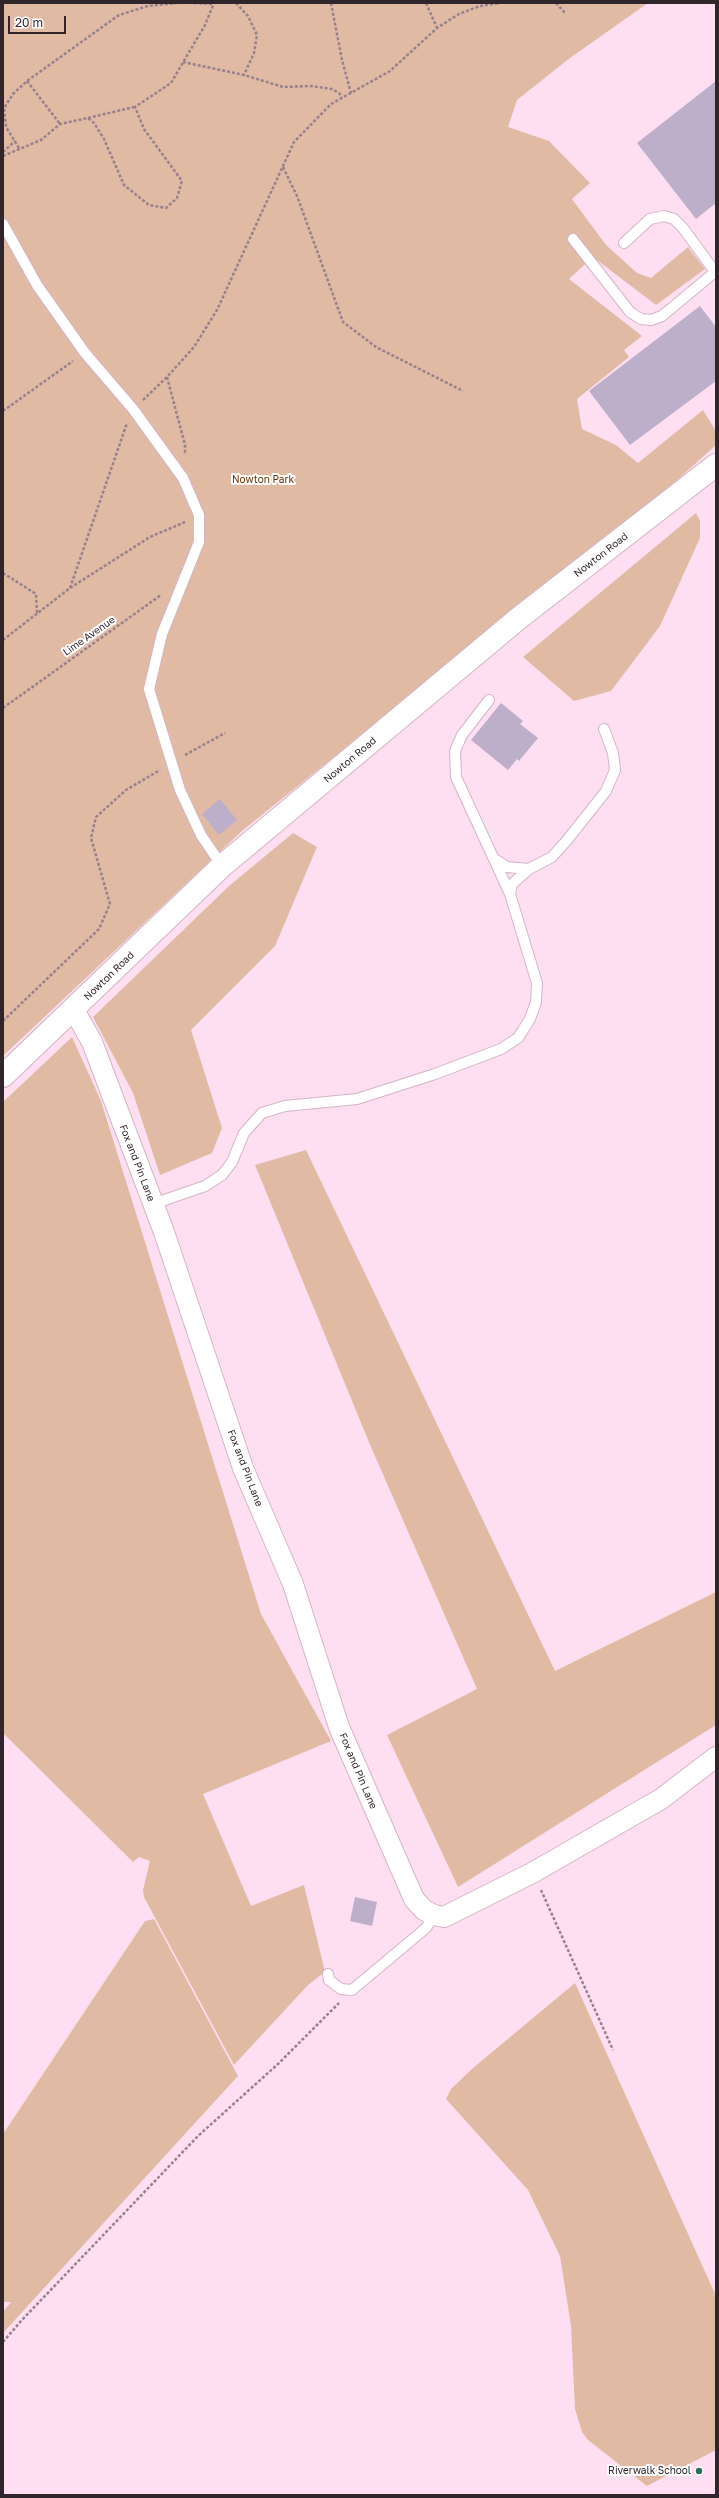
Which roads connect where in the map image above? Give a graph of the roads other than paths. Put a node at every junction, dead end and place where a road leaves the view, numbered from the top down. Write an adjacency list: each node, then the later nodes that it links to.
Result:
1 (3, 224): 9 (lane)
2 (573, 240): 4 (lane)
3 (624, 243): 4 (lane)
4 (716, 273)
5 (716, 465): 9 (street, Nowton Road)
6 (489, 700): 8 (lane)
7 (604, 729): 10 (lane)
8 (496, 860): 10 (lane); 11 (lane)
9 (222, 866): 12 (street, Nowton Road)
10 (529, 869): 11 (lane)
11 (510, 894): 14 (lane)
12 (74, 1010): 13 (street, Nowton Road); 14 (street, Fox and Pin Lane)
13 (3, 1076)
14 (153, 1204): 16 (street, Fox and Pin Lane)
15 (716, 1757): 16 (street)
16 (434, 1915): 17 (lane)
17 (328, 1974)

